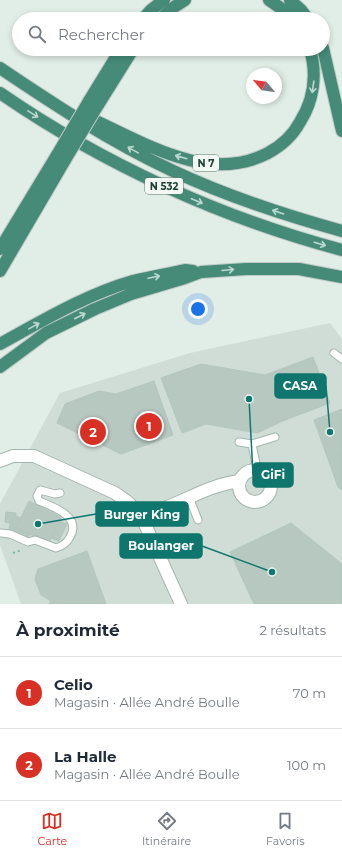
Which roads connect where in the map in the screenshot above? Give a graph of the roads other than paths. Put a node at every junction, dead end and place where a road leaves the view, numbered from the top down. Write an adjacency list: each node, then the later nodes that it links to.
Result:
1 (164, 0): 5 (highway)
2 (185, 0): 6 (highway)
3 (269, 0): 7 (highway)
4 (290, 0): 8 (highway)
5 (149, 12)
6 (168, 12)
7 (286, 12)
8 (303, 12)
9 (116, 56): 16 (highway)
10 (128, 56): 16 (highway)
11 (311, 56): 14 (highway, N 7, one-way to 14)
12 (325, 56): 17 (highway)
13 (0, 68): 14 (highway, N 532)
14 (35, 92): 19 (highway, N 532, one-way to 14)
15 (0, 93): 21 (highway, N 532, one-way to 21)
16 (93, 103): 18 (highway, bridge)
17 (342, 131)
18 (61, 158): 20 (highway); 22 (highway)
19 (342, 231)
20 (0, 249)
21 (342, 250)
22 (0, 272)
23 (201, 272): 24 (highway, one-way to 24); 25 (highway, one-way to 23); 28 (highway, one-way to 23)
24 (342, 277)
25 (0, 344)
26 (334, 353): 27 (lane)
27 (342, 359)
28 (0, 367)
29 (275, 437): 31 (lane)
30 (239, 442): 31 (lane)
31 (252, 444): 33 (lane)
32 (0, 460): 37 (street)
33 (257, 470): 34 (street); 34 (street)
34 (239, 481): 36 (street)
35 (60, 493): 39 (lane)
36 (189, 496): 37 (street); 38 (lane)
37 (141, 516): 40 (street)
38 (198, 520)
39 (1, 533)
40 (181, 604)

